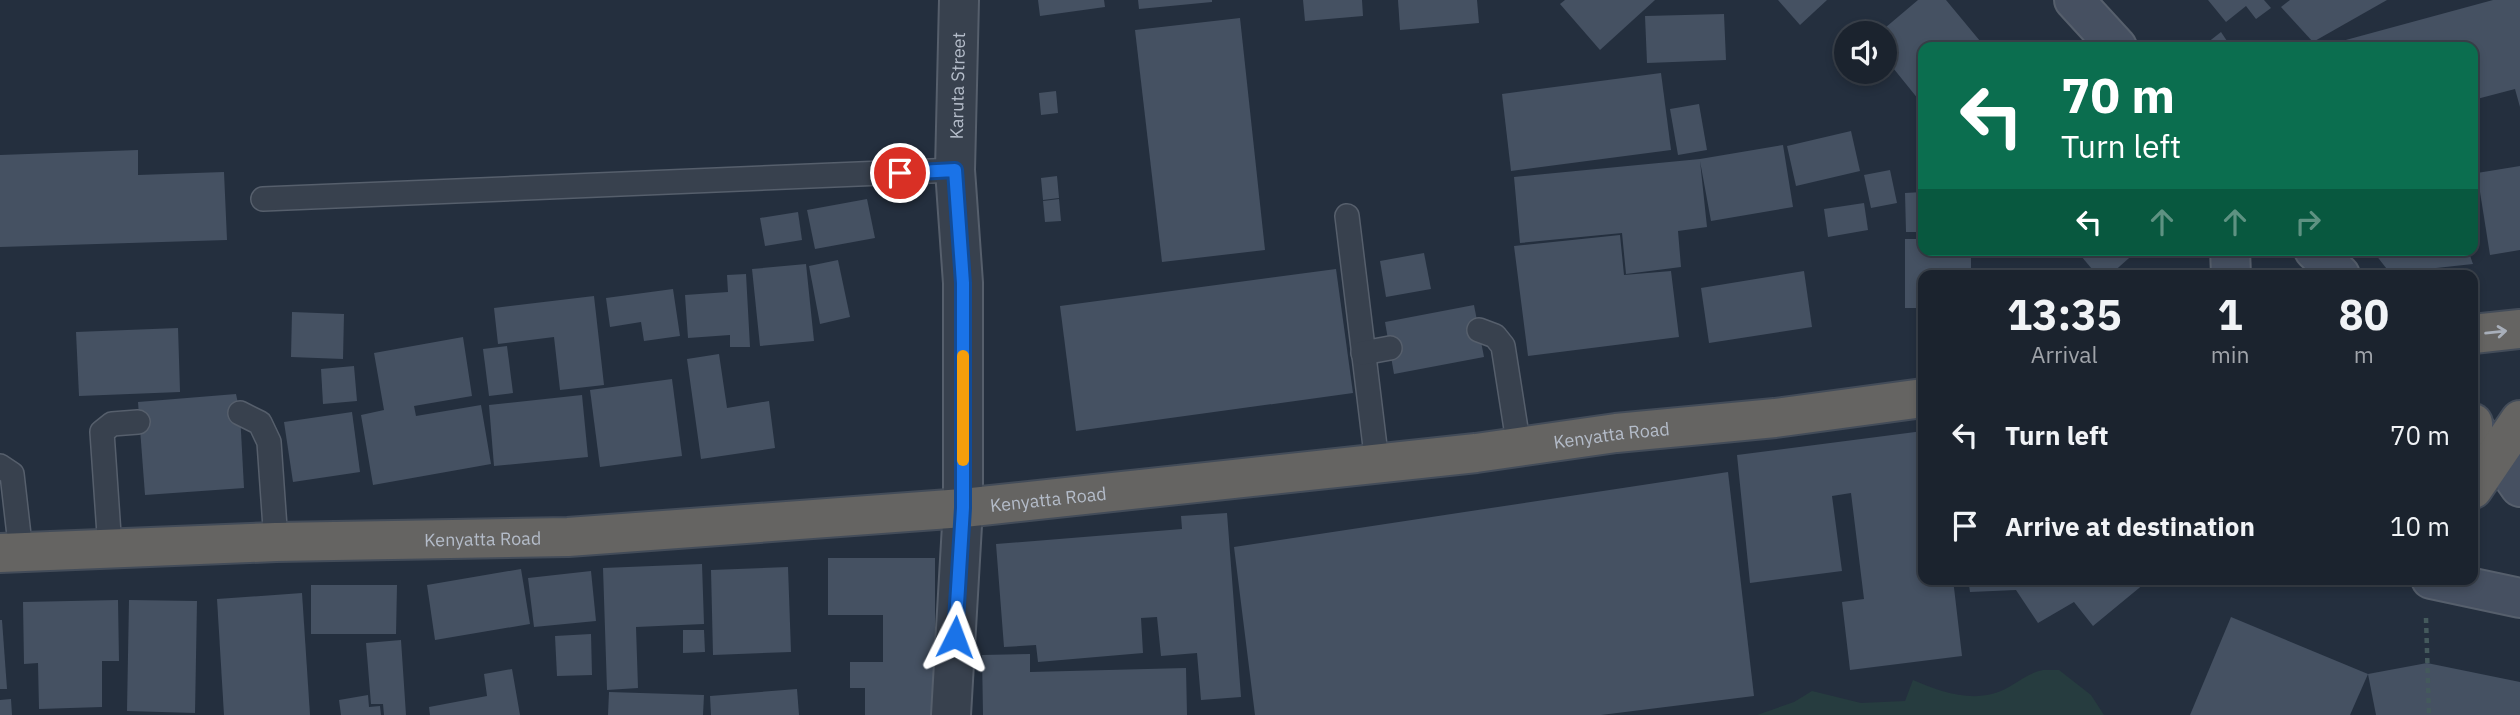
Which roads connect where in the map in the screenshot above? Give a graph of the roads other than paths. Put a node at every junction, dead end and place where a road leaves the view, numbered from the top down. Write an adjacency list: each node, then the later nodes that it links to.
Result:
1 (959, 0): 4 (street, Karuta Street)
2 (2074, 0): 3 (main road)
3 (2112, 42)
4 (955, 170): 5 (lane); 23 (street, Karuta Street)
5 (263, 199)
6 (1347, 216): 13 (lane)
7 (2321, 256): 8 (main road)
8 (2335, 270)
9 (2520, 329): 11 (highway, one-way to 9)
10 (1479, 330): 19 (lane)
11 (2478, 333)
12 (1390, 348): 13 (lane)
13 (1363, 353): 20 (lane)
14 (1918, 399): 19 (highway, Kenyatta Road)
15 (240, 413): 24 (lane)
16 (2520, 420): 18 (highway)
17 (138, 422): 25 (lane)
18 (2479, 442): 22 (main road)
19 (1519, 448): 20 (highway, Kenyatta Road)
20 (1377, 463): 23 (highway, Kenyatta Road)
21 (0, 466): 26 (lane)
22 (2520, 487)
23 (963, 508): 24 (highway, Kenyatta Road); 29 (street, Karuta Street)
24 (276, 542): 25 (highway, Kenyatta Road)
25 (110, 549): 26 (highway, Kenyatta Road)
26 (10, 553)
27 (2428, 597): 28 (main road)
28 (2520, 598)
29 (951, 715)

